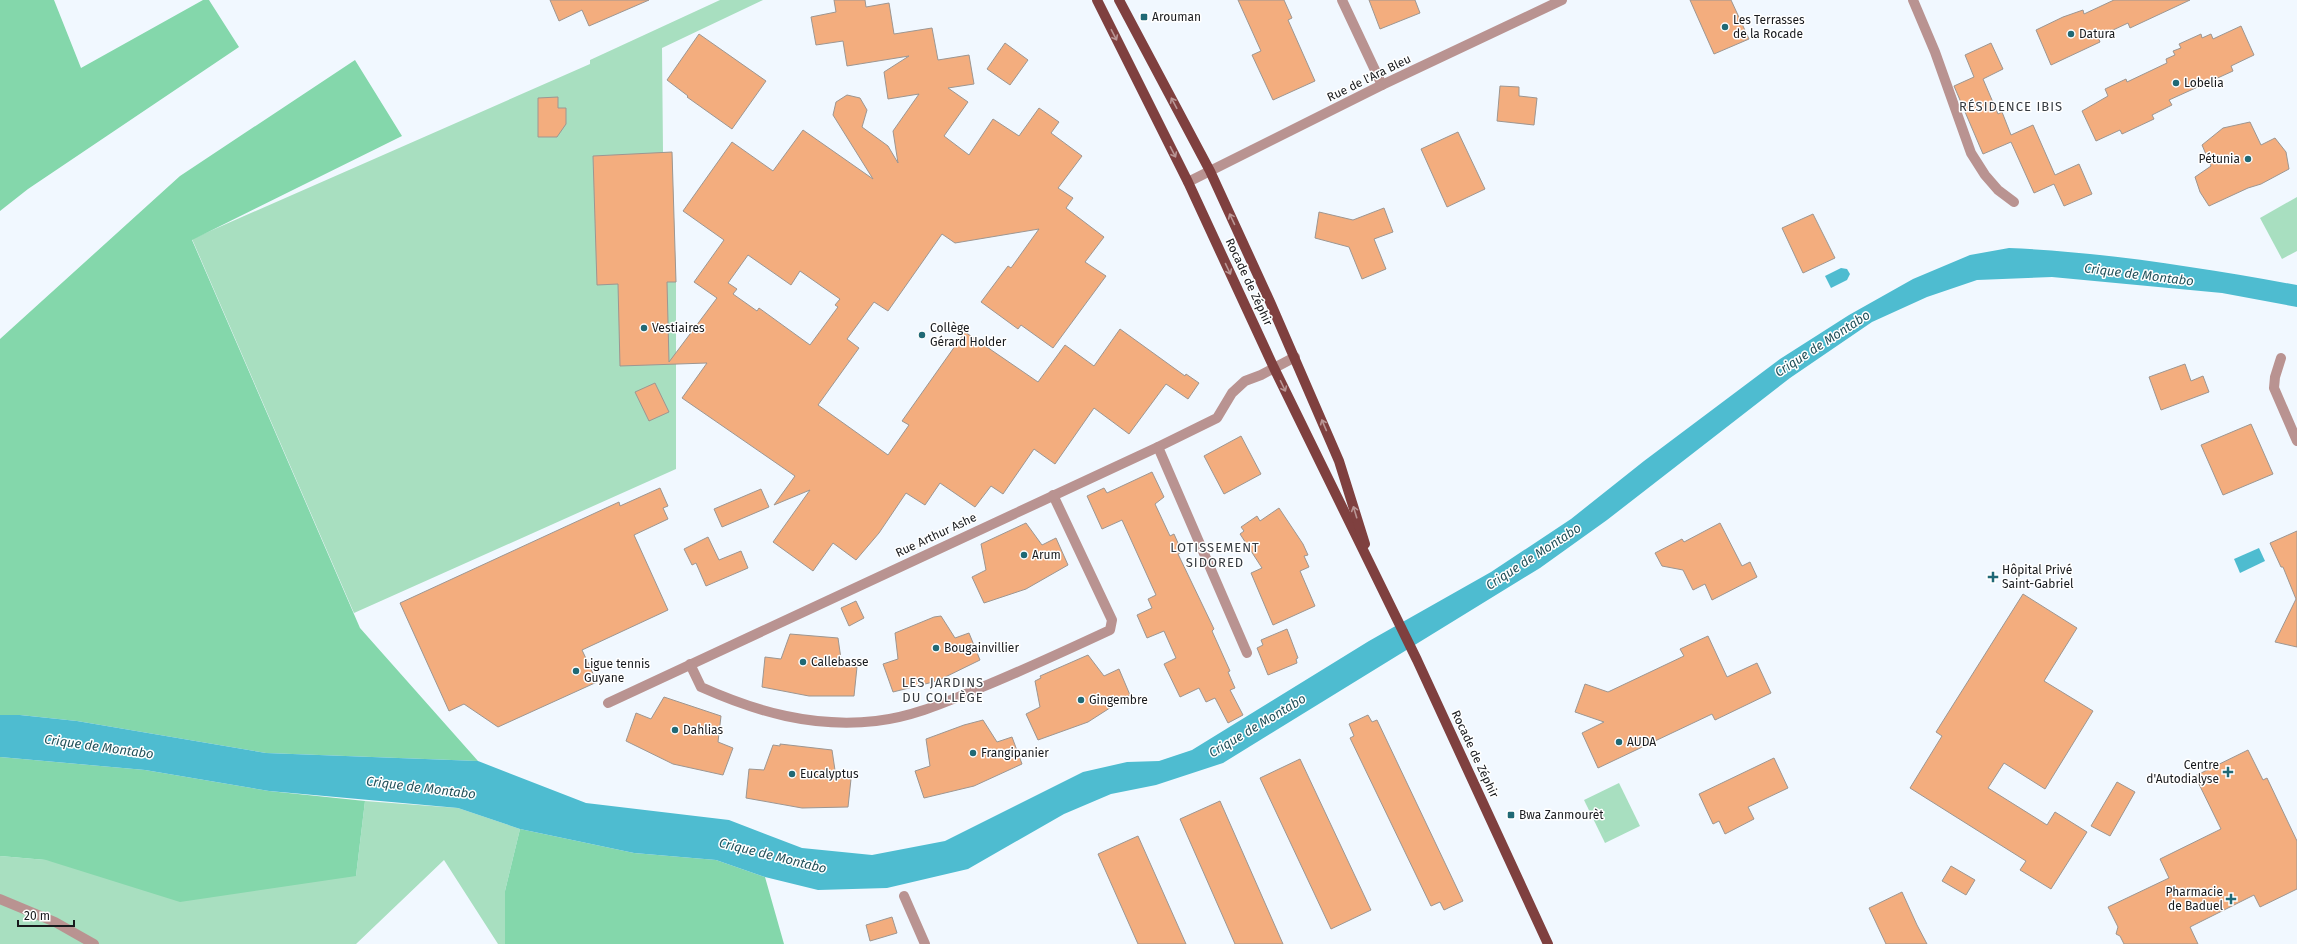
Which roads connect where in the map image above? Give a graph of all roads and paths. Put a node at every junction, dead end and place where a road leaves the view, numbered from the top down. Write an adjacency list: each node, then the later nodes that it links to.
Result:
1 (1097, 0): 8 (main road, Rocade de Zéphir, one-way to 8)
2 (1119, 0): 7 (main road, Rocade de Zéphir, one-way to 2)
3 (1342, 0): 6 (street)
4 (1562, 0): 6 (street, Rue de l'Ara Bleu)
5 (1913, 0): 9 (street)
6 (1382, 85): 7 (street, Rue de l'Ara Bleu)
7 (1210, 171): 8 (street, Rue de l'Ara Bleu); 10 (main road, Rocade de Zéphir, one-way to 7)
8 (1188, 182): 12 (main road, Rocade de Zéphir, one-way to 12)
9 (2014, 202)
10 (1295, 357): 12 (street, Rue Arthur Ashe); 16 (main road, Rocade de Zéphir, one-way to 10)
11 (2281, 358): 13 (street)
12 (1274, 368): 14 (street, Rue Arthur Ashe); 16 (main road, Rocade de Zéphir, one-way to 16)
13 (2297, 441)
14 (1158, 448): 15 (street, Rue Arthur Ashe); 17 (street)
15 (1053, 495): 18 (street, Rue Arthur Ashe); 18 (street)
16 (1375, 576): 24 (main road, Rocade de Zéphir)
17 (1247, 653)
18 (690, 664): 19 (street, Rue Arthur Ashe)
19 (608, 703)
20 (904, 896): 23 (street)
21 (0, 899): 22 (street)
22 (94, 944)
23 (925, 944)
24 (1548, 944)

